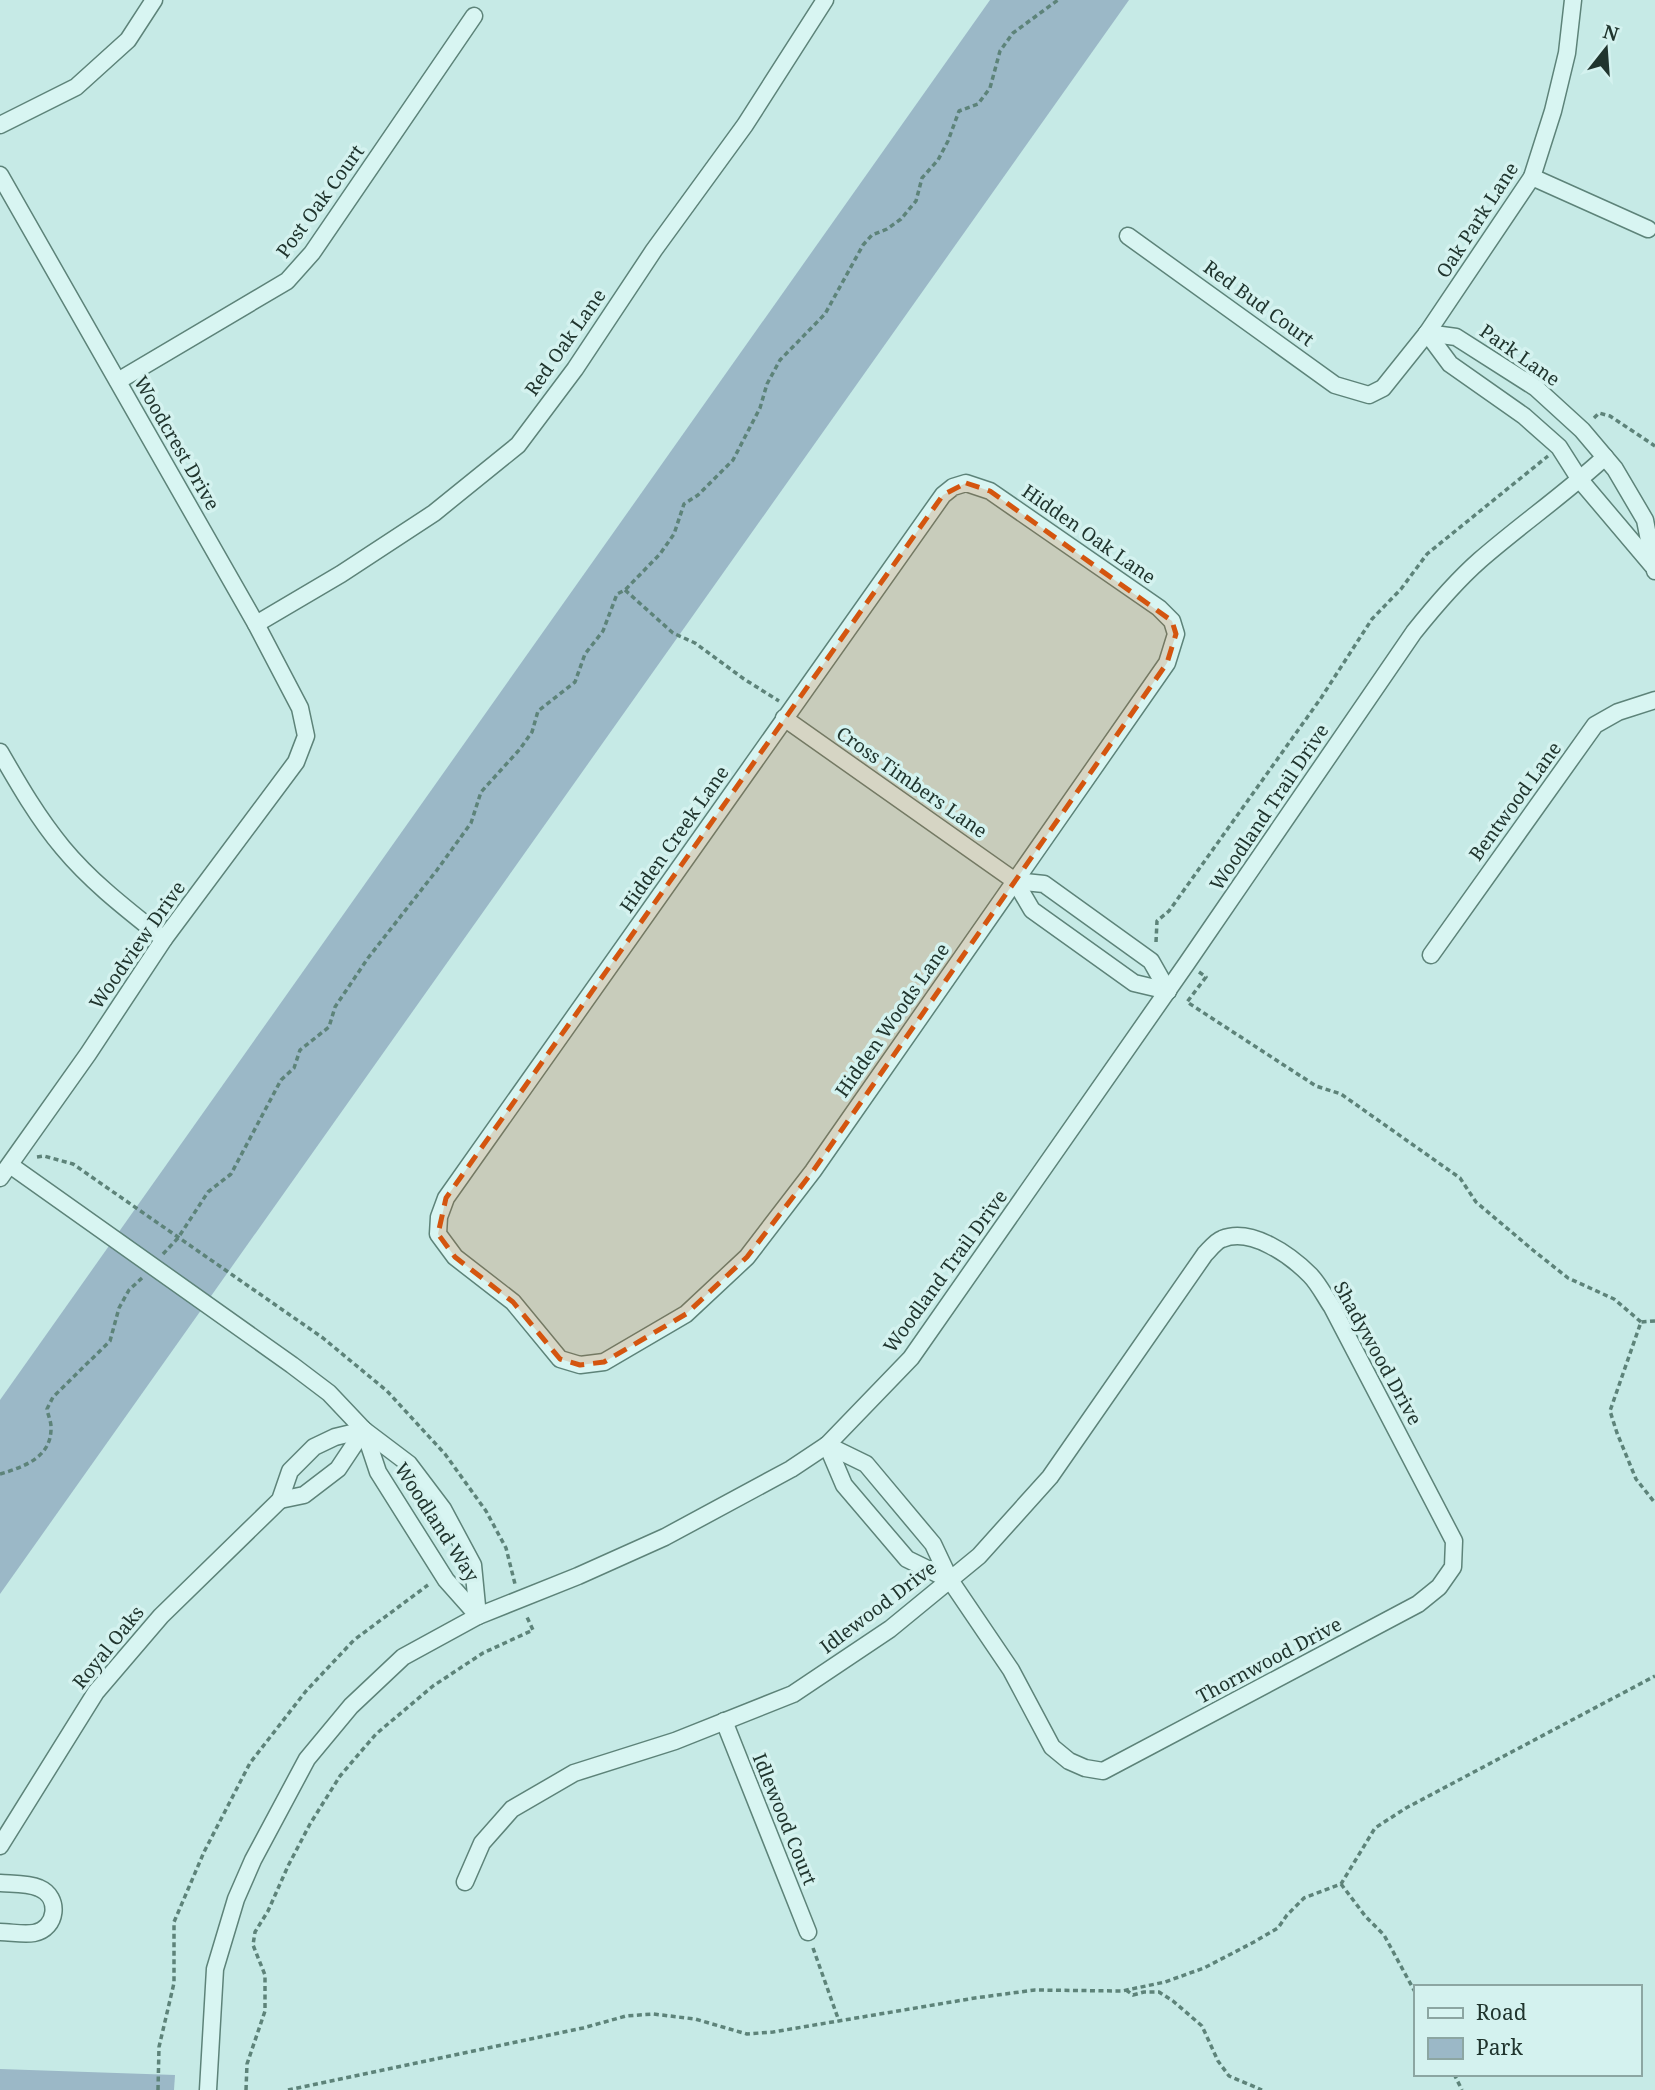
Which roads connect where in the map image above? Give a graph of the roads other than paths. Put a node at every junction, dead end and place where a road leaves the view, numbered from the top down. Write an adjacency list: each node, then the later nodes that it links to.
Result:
1 (154, 0): 5 (street)
2 (825, 0): 17 (street, Red Oak Lane)
3 (1573, 0): 7 (street, Oak Park Lane)
4 (474, 16): 11 (street, Post Oak Court)
5 (0, 125)
6 (0, 175): 11 (street, Woodcrest Drive)
7 (1532, 177): 8 (street); 10 (street, Oak Park Lane)
8 (1648, 229)
9 (1128, 236): 12 (street, Red Bud Court)
10 (1427, 333): 12 (street, Oak Park Lane); 13 (street, Park Lane); 14 (street, Park Lane)
11 (117, 381): 17 (street, Woodcrest Drive)
12 (1369, 395)
13 (1605, 457): 14 (street, Woodland Trail Drive); 16 (street, Park Lane)
14 (1580, 480): 16 (street, Park Lane); 26 (street, Woodland Trail Drive)
15 (965, 484): 18 (street, Hidden Oak Lane); 20 (street, Hidden Creek Lane)
16 (1654, 569)
17 (256, 624): 21 (street, Woodcrest Drive)
18 (1176, 634): 23 (street, Hidden Woods Lane)
19 (1655, 700): 25 (street, Bentwood Lane)
20 (788, 713): 23 (street, Cross Timbers Lane); 29 (street, Hidden Creek Lane)
21 (306, 736): 24 (street, Woodview Drive)
22 (0, 752): 24 (street)
23 (1015, 881): 26 (street, Cross Timbers Lane); 26 (street, Cross Timbers Lane); 29 (street, Hidden Woods Lane)
24 (164, 939): 27 (street, Woodview Drive)
25 (1432, 955)
26 (1168, 991): 31 (street, Woodland Trail Drive)
27 (5, 1171): 30 (street, Woodland Way)
28 (1221, 1239): 33 (street, Shadywood Drive); 34 (street, Idlewood Drive)
29 (580, 1365)
30 (365, 1430): 32 (street, Royal Oaks); 32 (street, Royal Oaks); 35 (street, Woodland Way); 35 (street, Woodland Way)
31 (827, 1445): 34 (street); 34 (street); 35 (street, Woodland Trail Drive)
32 (280, 1500): 37 (street, Royal Oaks)
33 (1454, 1541): 34 (street, Thornwood Drive)
34 (950, 1580): 36 (street, Idlewood Drive)
35 (478, 1616): 42 (street, Woodland Trail Drive)
36 (724, 1721): 39 (street, Idlewood Drive); 41 (street, Idlewood Court)
37 (0, 1846)
38 (0, 1882): 40 (street)
39 (465, 1882)
40 (0, 1932)
41 (808, 1932)
42 (208, 2090)

